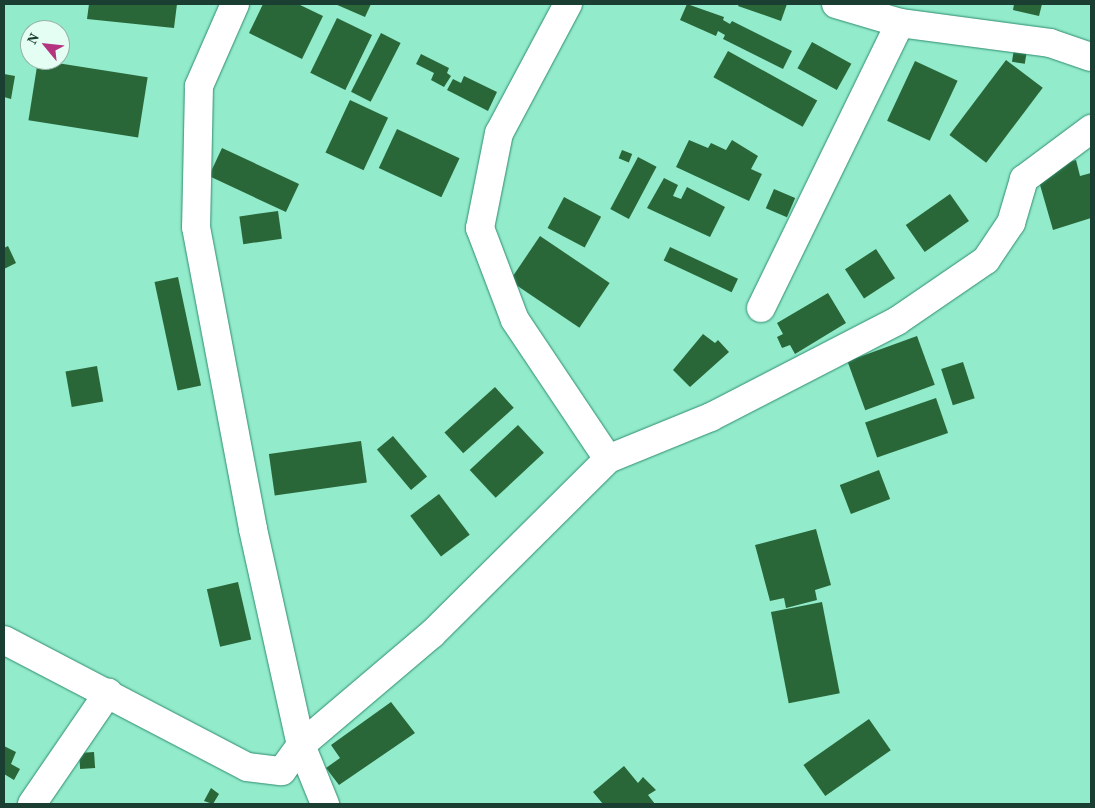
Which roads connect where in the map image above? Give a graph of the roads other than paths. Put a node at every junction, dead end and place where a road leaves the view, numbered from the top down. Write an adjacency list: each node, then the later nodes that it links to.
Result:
1 (235, 4): 11 (street)
2 (568, 4): 8 (street)
3 (836, 4): 4 (street)
4 (900, 23): 5 (street); 7 (street)
5 (1091, 57)
6 (1091, 129): 8 (street)
7 (761, 308)
8 (608, 459): 11 (street)
9 (4, 640): 10 (street)
10 (108, 693): 11 (street); 12 (street)
11 (301, 745): 13 (street)
12 (32, 804)
13 (325, 804)

